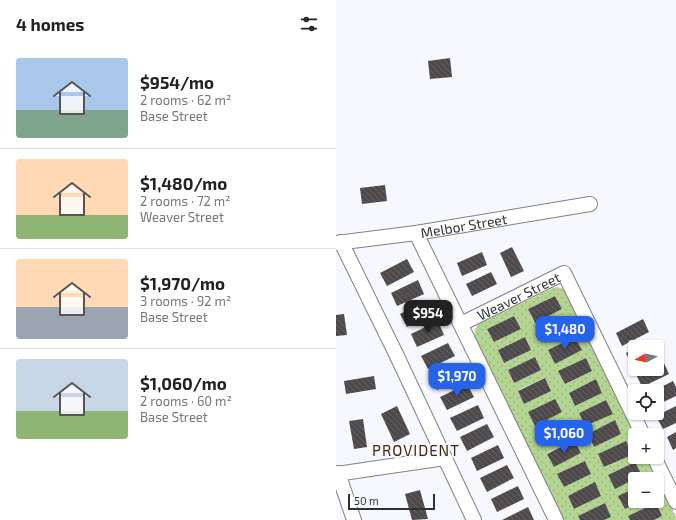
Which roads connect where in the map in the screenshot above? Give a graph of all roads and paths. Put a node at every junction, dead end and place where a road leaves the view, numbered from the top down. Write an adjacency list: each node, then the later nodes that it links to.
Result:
1 (590, 204): 2 (street, Melbor Street)
2 (416, 233): 3 (street, Melbor Street); 4 (street)
3 (338, 242): 6 (street)
4 (461, 324): 5 (street, Weaver Street); 12 (street)
5 (640, 428)
6 (445, 458): 8 (street); 11 (street)
7 (657, 464): 9 (street)
8 (337, 474): 10 (street)
9 (676, 502)
10 (354, 520)
11 (474, 520)
12 (556, 520)

